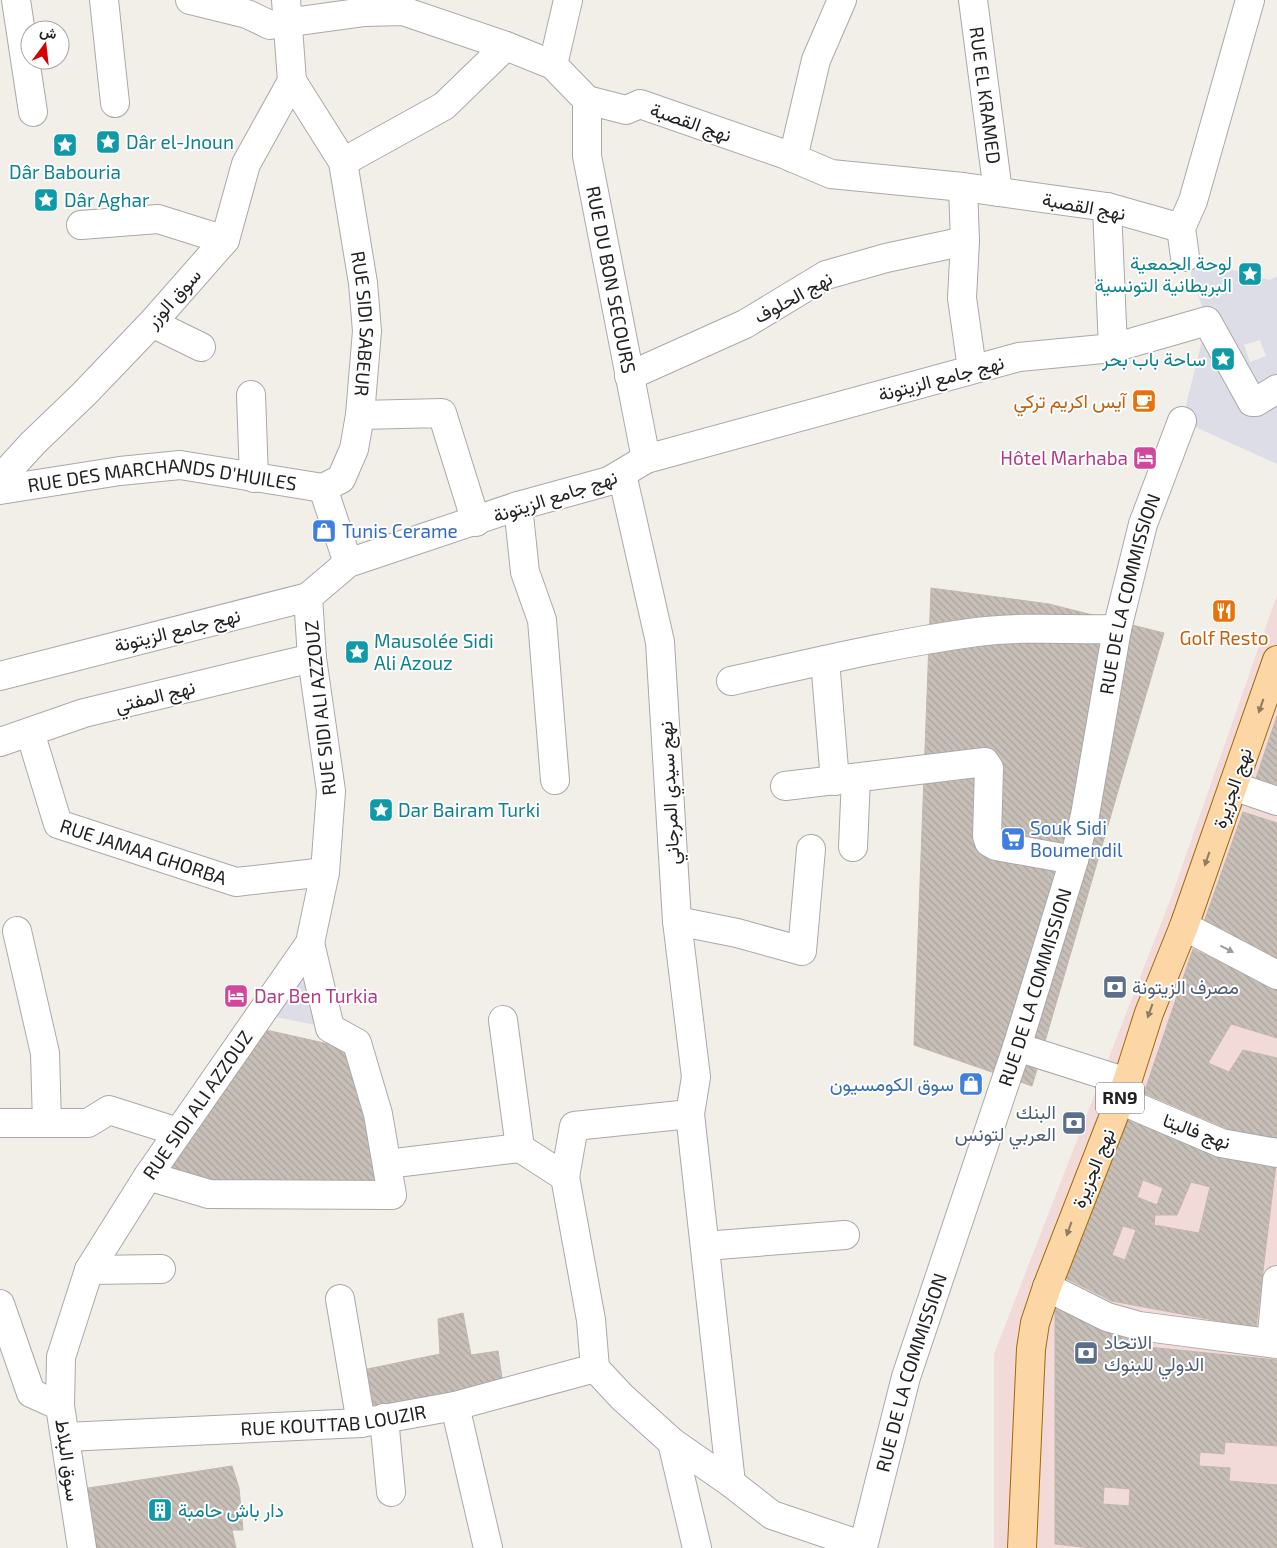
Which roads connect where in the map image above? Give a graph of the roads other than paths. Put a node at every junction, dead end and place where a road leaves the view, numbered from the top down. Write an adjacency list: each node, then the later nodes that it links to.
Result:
1 (16, 0): 15 (street)
2 (104, 0): 14 (street)
3 (190, 0): 9 (street, نهج القصبة)
4 (568, 0): 11 (street)
5 (842, 0): 16 (street)
6 (973, 0): 19 (street, RUE EL KRAMED)
7 (1250, 0): 22 (street)
8 (364, 6): 9 (street, نهج القصبة); 10 (street, نهج القصبة)
9 (287, 11): 12 (street)
10 (506, 46): 11 (street, نهج القصبة); 17 (street)
11 (552, 65): 13 (street, نهج القصبة)
12 (292, 81): 17 (street, RUE SIDI SABEUR); 23 (street, سوق الوزر)
13 (588, 100): 16 (street, نهج القصبة); 30 (street, RUE DU BON SECOURS)
14 (115, 103)
15 (34, 112)
16 (793, 158): 18 (street, نهج القصبة)
17 (343, 162): 33 (street, RUE SIDI SABEUR)
18 (963, 187): 19 (street, نهج القصبة); 24 (street)
19 (998, 192): 20 (street, نهج القصبة)
20 (1107, 207): 22 (street, نهج القصبة); 28 (street)
21 (81, 225): 23 (street)
22 (1181, 228): 25 (street)
23 (225, 240): 26 (street, سوق الوزر)
24 (965, 241): 29 (street); 30 (street, نهج الحلوف)
25 (1184, 256)
26 (152, 323): 27 (street); 38 (street, سوق الوزر)
27 (201, 347)
28 (1114, 348): 29 (street, نهج جامع الزيتونة); 31 (street, نهج جامع الزيتونة)
29 (972, 370): 35 (street, نهج جامع الزيتونة)
30 (629, 376): 35 (street, RUE DU BON SECOURS)
31 (1277, 389)
32 (251, 395): 37 (street)
33 (360, 415): 39 (street, RUE SIDI SABEUR); 42 (street)
34 (1182, 421): 45 (street, RUE DE LA COMMISSION)
35 (646, 459): 36 (street, نهج جامع الزيتونة)
36 (622, 474): 41 (street, نهج جامع الزيتونة); 62 (street, نهج سيدي المرجاني)
37 (254, 478): 39 (street, RUE DES MARCHANDS D'HUILES); 40 (street, RUE DES MARCHANDS D'HUILES)
38 (0, 480)
39 (323, 488): 43 (street)
40 (0, 490)
41 (518, 506): 42 (street, نهج جامع الزيتونة); 54 (street)
42 (476, 522): 43 (street, نهج جامع الزيتونة)
43 (348, 563): 44 (street, نهج جامع الزيتونة)
44 (308, 597): 46 (street, RUE SIDI ALI AZZOUZ); 49 (street, نهج جامع الزيتونة)
45 (1117, 630): 47 (street); 60 (street, RUE DE LA COMMISSION)
46 (312, 658): 51 (street, نهج المفتي); 61 (street, RUE SIDI ALI AZZOUZ)
47 (825, 660): 50 (street); 53 (street)
48 (1277, 660): 56 (main road, نهج الجزيرة / RN9, one-way to 56)
49 (0, 676)
50 (731, 681)
51 (30, 732): 52 (street, نهج المفتي); 61 (street, RUE JAMAA GHORBA)
52 (0, 742)
53 (846, 779): 55 (street); 58 (street); 60 (street)
54 (555, 780)
55 (785, 786)
56 (1233, 786): 57 (street); 63 (main road, نهج الجزيرة / RN9, one-way to 63)
57 (1277, 801)
58 (853, 847)
59 (811, 849): 62 (street)
60 (1074, 860): 68 (street, RUE DE LA COMMISSION)
61 (325, 872): 65 (street, RUE SIDI ALI AZZOUZ)
62 (677, 921): 70 (street, نهج سيدي المرجاني)
63 (1184, 926): 66 (street, one-way to 66); 69 (main road, نهج الجزيرة / RN9, one-way to 69)
64 (17, 931): 72 (street)
65 (310, 943): 73 (street, RUE SIDI ALI AZZOUZ); 76 (street)
66 (1277, 974)
67 (503, 1020): 74 (street)
68 (1017, 1047): 69 (street, نهج فاليتا); 97 (street, RUE DE LA COMMISSION)
69 (1123, 1091): 75 (street, نهج فاليتا); 84 (main road, نهج الجزيرة / RN9, one-way to 84)
70 (690, 1114): 78 (street); 80 (street, نهج سيدي المرجاني)
71 (0, 1123): 72 (street)
72 (47, 1123): 73 (street)
73 (178, 1132): 77 (street, RUE SIDI ALI AZZOUZ)
74 (520, 1148): 76 (street); 78 (street)
75 (1277, 1153)
76 (387, 1164): 77 (street)
77 (148, 1176): 82 (street, RUE SIDI ALI AZZOUZ)
78 (565, 1177): 88 (street)
79 (845, 1235): 80 (street)
80 (705, 1246): 95 (street, نهج سيدي المرجاني)
81 (160, 1269): 82 (street)
82 (89, 1270): 90 (street, RUE SIDI ALI AZZOUZ)
83 (1277, 1280): 87 (street)
84 (1047, 1287): 87 (street); 102 (main road, نهج الجزيرة / RN9)
85 (340, 1299): 92 (street)
86 (0, 1304): 89 (street, سوق البلاط)
87 (1274, 1344)
88 (595, 1368): 91 (street, RUE KOUTTAB LOUZIR); 94 (street)
89 (12, 1373): 90 (street, سوق البلاط)
90 (60, 1406): 93 (street, سوق البلاط)
91 (455, 1406): 92 (street, RUE KOUTTAB LOUZIR); 99 (street)
92 (372, 1421): 93 (street, RUE KOUTTAB LOUZIR); 96 (street)
93 (66, 1437): 98 (street, سوق البلاط)
94 (672, 1442): 95 (street); 100 (street)
95 (731, 1483): 97 (street)
96 (391, 1492)
97 (858, 1545): 101 (street)
98 (82, 1548)
99 (488, 1548)
100 (697, 1548)
101 (808, 1548)
102 (1022, 1548)

